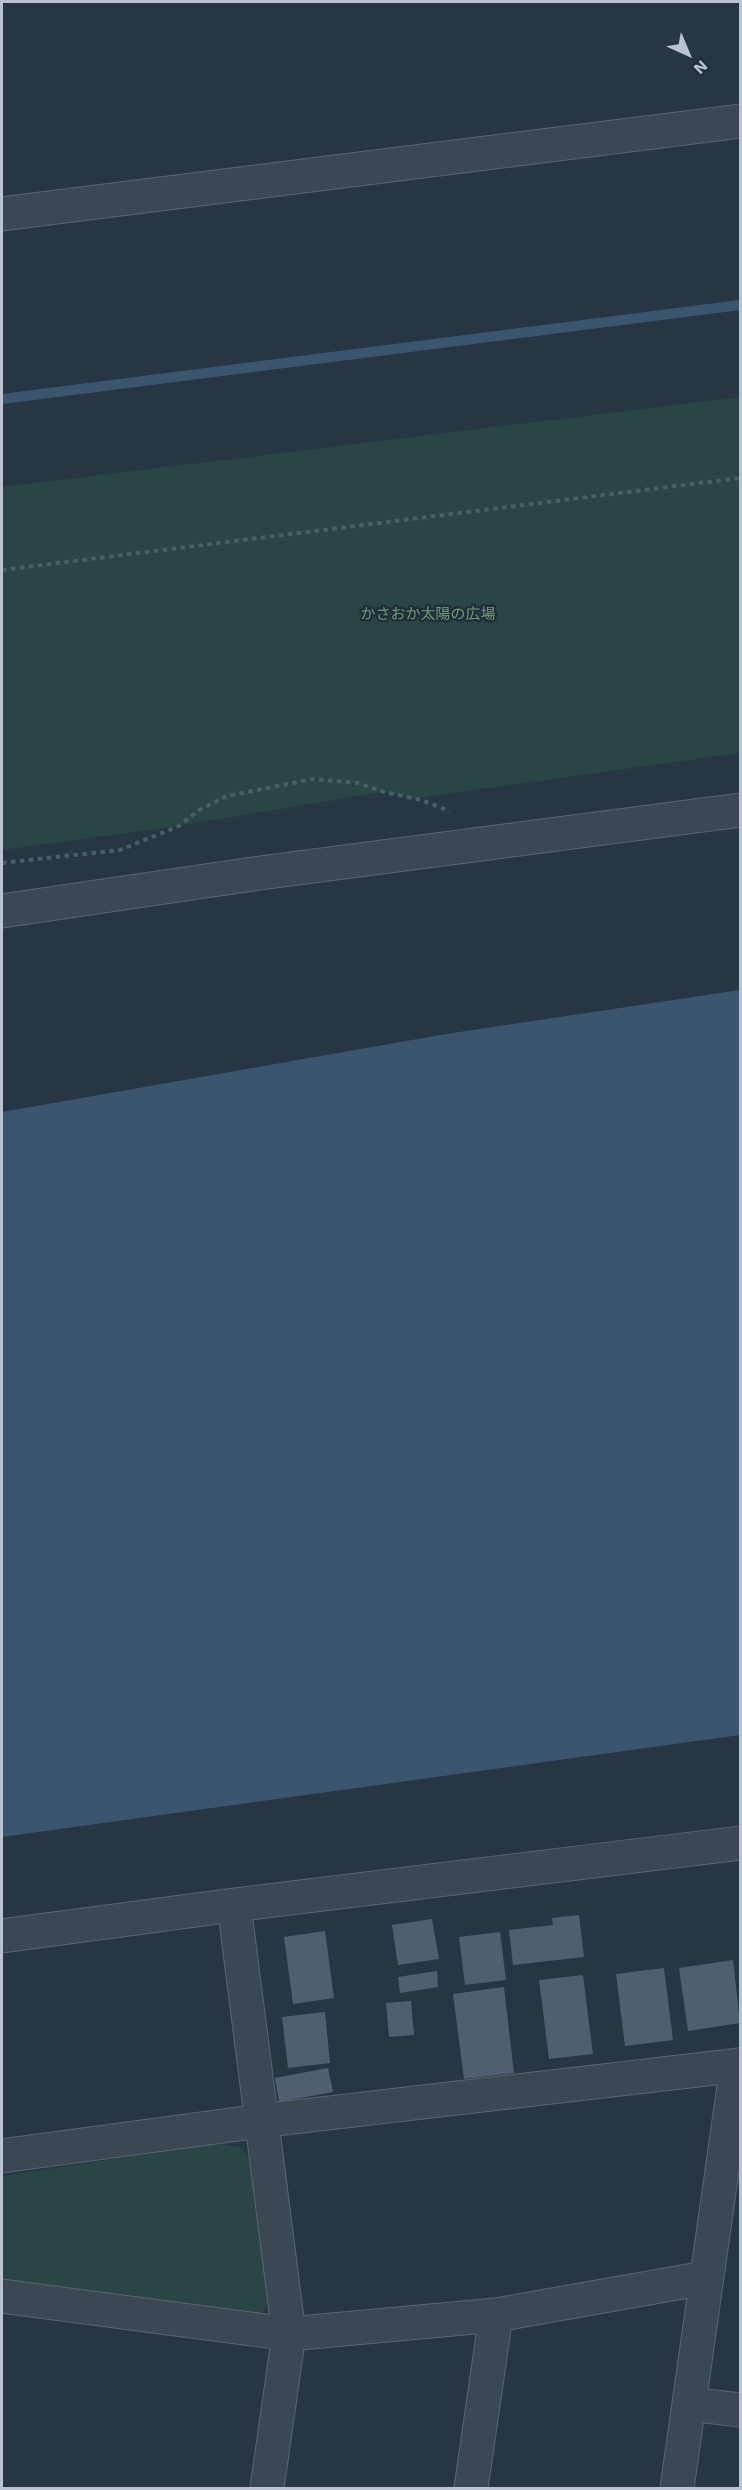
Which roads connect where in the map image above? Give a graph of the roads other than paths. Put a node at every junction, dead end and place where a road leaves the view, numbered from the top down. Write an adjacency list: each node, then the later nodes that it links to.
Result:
1 (741, 121): 2 (street)
2 (2, 214)
3 (741, 810): 4 (street)
4 (2, 911)
5 (741, 1843): 6 (street)
6 (234, 1905): 7 (street); 9 (street)
7 (2, 1936)
8 (739, 2065): 9 (street); 11 (street)
9 (260, 2121): 10 (street); 14 (street)
10 (2, 2156)
11 (705, 2278): 13 (street); 15 (street)
12 (2, 2296): 14 (street)
13 (496, 2315): 14 (street); 18 (street)
14 (289, 2334): 17 (street)
15 (689, 2404): 16 (street); 19 (street)
16 (741, 2410)
17 (267, 2488)
18 (471, 2488)
19 (677, 2488)

